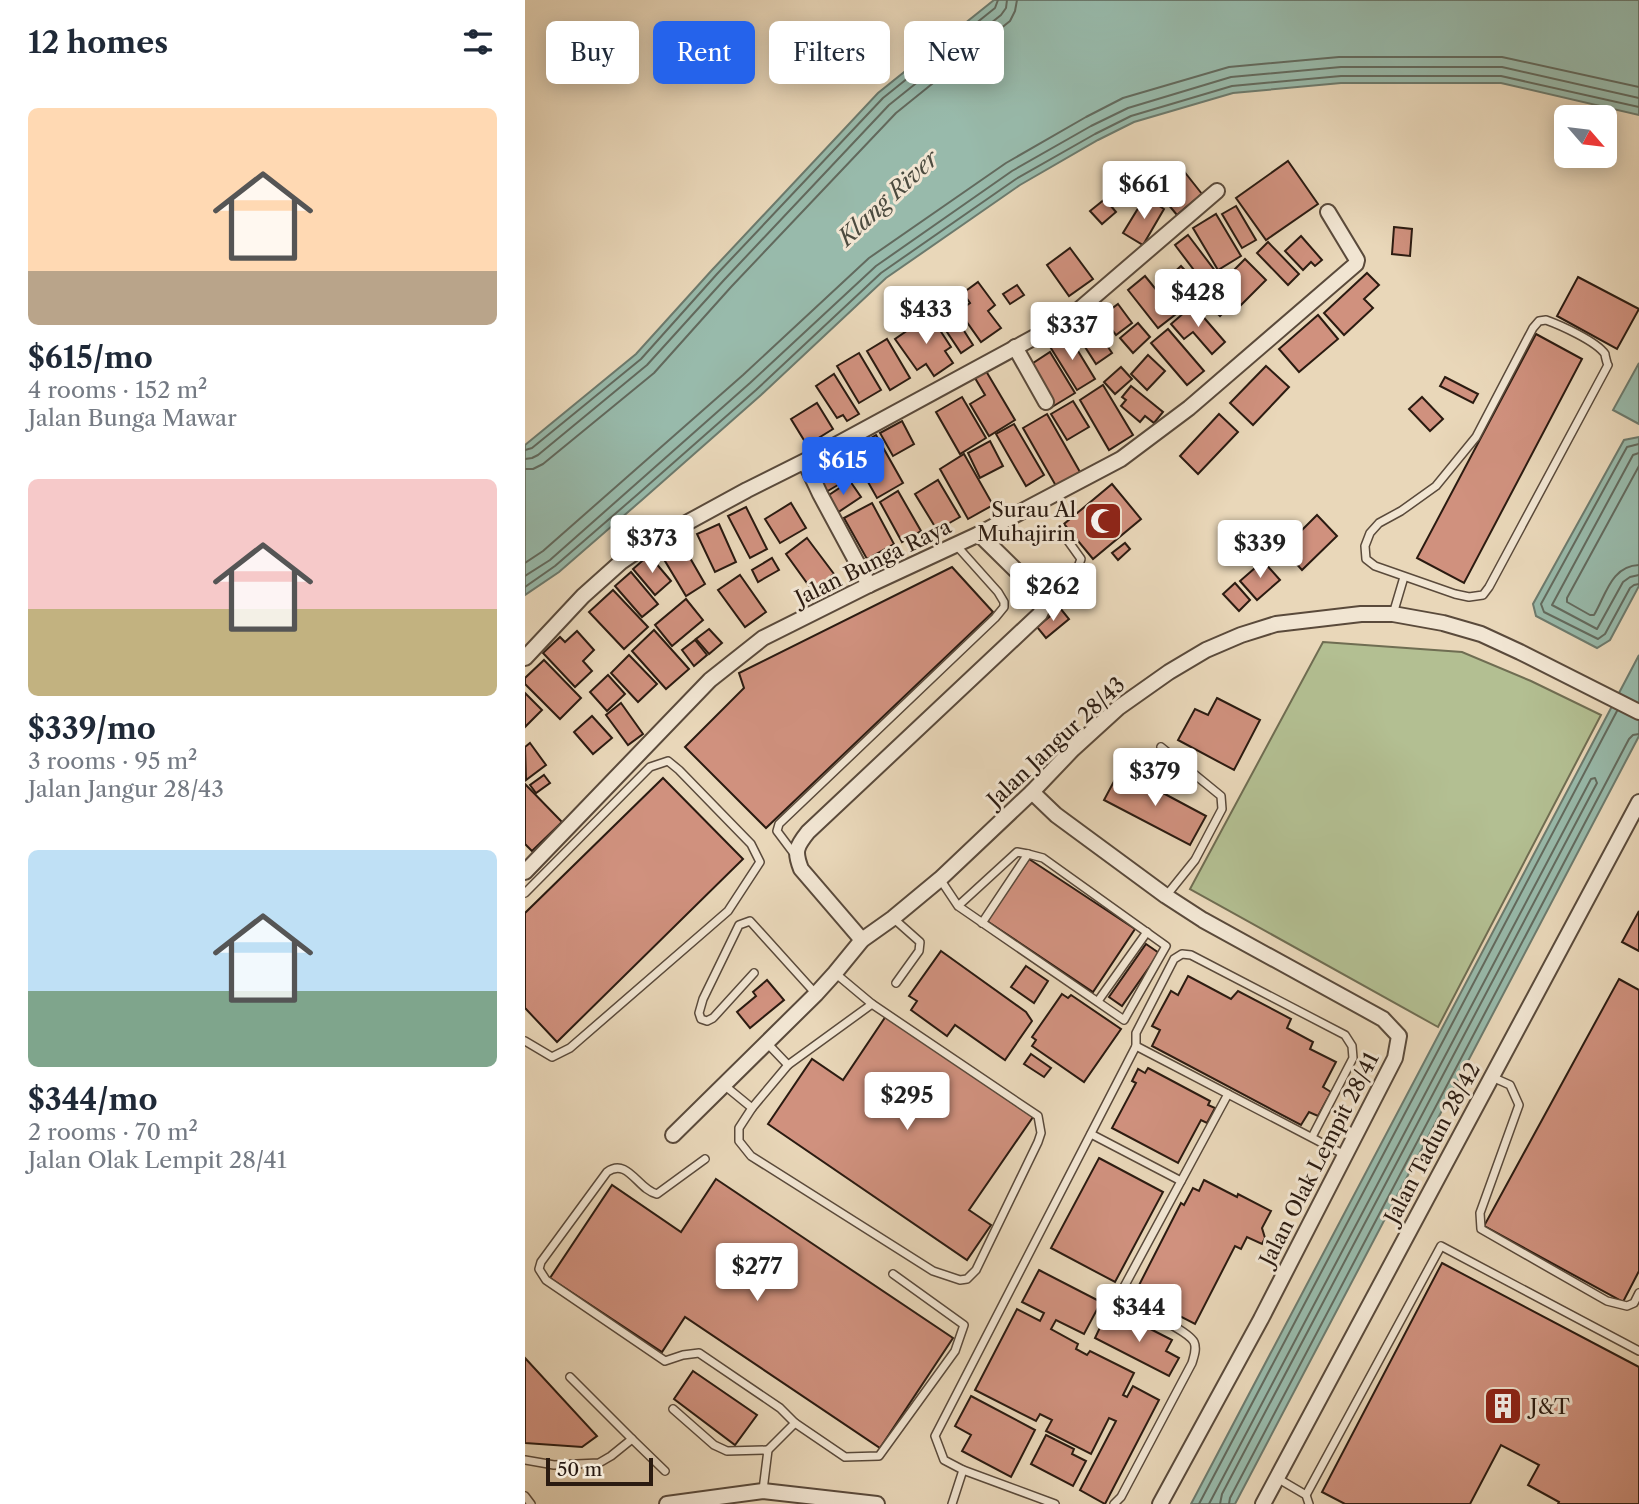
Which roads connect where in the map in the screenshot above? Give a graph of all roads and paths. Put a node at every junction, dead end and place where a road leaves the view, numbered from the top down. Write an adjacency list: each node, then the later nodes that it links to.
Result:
1 (1217, 191): 3 (street)
2 (1328, 212): 6 (street, Jalan Bunga Raya)
3 (1016, 347): 4 (street); 5 (street)
4 (1046, 402)
5 (804, 462): 10 (street); 13 (street)
6 (979, 534): 8 (street, Jalan Bunga Raya); 11 (street)
7 (1066, 538): 11 (lane)
8 (956, 545): 10 (street, Jalan Bunga Raya); 19 (lane)
9 (1404, 577): 9 (lane); 12 (lane)
10 (869, 585): 20 (street, Jalan Bunga Raya)
11 (1044, 605): 19 (street)
12 (1394, 614): 14 (street, Jalan Jangur 28/43); 16 (street, Jalan Jangur 28/43)
13 (525, 657)
14 (1639, 712)
15 (1161, 747): 23 (lane)
16 (1032, 792): 21 (street, Jalan Jangur 28/43); 23 (street, Jalan Olak Lempit 28/41)
17 (1639, 802): 41 (street, Jalan Tadun 28/42)
18 (1028, 854): 24 (lane); 27 (lane); 29 (lane)
19 (795, 855): 30 (street)
20 (525, 872)
21 (940, 878): 24 (lane); 26 (street, Jalan Jangur 28/43)
22 (525, 893): 25 (lane)
23 (1166, 896): 48 (street, Jalan Olak Lempit 28/41)
24 (958, 906): 27 (lane)
25 (728, 911): 28 (lane); 37 (lane)
26 (893, 918): 30 (street, Jalan Jangur 28/43); 33 (lane)
27 (982, 923): 35 (lane)
28 (739, 925): 31 (lane); 34 (lane)
29 (1147, 932): 35 (lane); 35 (lane)
30 (862, 940): 32 (street, Jalan Jangur 28/43)
31 (754, 973)
32 (835, 973): 34 (street, Jalan Jangur 28/43); 36 (lane)
33 (896, 983)
34 (816, 994): 38 (street, Jalan Jangur 28/43)
35 (1098, 1001)
36 (872, 1004): 40 (lane); 44 (lane)
37 (525, 1041)
38 (767, 1044): 40 (lane); 42 (street, Jalan Jangur 28/43)
39 (1136, 1046): 43 (lane); 46 (lane); 47 (lane)
40 (788, 1065): 44 (lane)
41 (1492, 1076): 52 (lane); 62 (street, Jalan Tadun 28/42)
42 (725, 1085): 44 (lane); 45 (street, Jalan Jangur 28/43)
43 (1227, 1094): 47 (lane); 50 (lane)
44 (753, 1108)
45 (673, 1135)
46 (1091, 1135): 50 (lane); 60 (lane)
47 (1312, 1137): 48 (lane)
48 (1345, 1155): 72 (street, Jalan Olak Lempit 28/41)
49 (705, 1159): 56 (lane)
50 (1181, 1181): 71 (lane)
51 (893, 1273): 56 (lane)
52 (1639, 1293)
53 (1639, 1351): 64 (lane)
54 (570, 1377): 57 (lane)
55 (673, 1409): 58 (lane)
56 (795, 1423): 58 (lane)
57 (632, 1439): 59 (lane); 61 (lane)
58 (768, 1450): 63 (lane)
59 (525, 1460)
60 (963, 1470): 69 (lane); 70 (lane)
61 (665, 1471)
62 (1276, 1478): 64 (lane); 73 (street, Jalan Tadun 28/42)
63 (763, 1491): 67 (street); 68 (street)
64 (1306, 1494): 74 (lane)
65 (525, 1496): 66 (lane)
66 (531, 1504)
67 (667, 1504)
68 (877, 1504)
69 (953, 1504)
70 (1055, 1504)
71 (1114, 1504)
72 (1160, 1504)
73 (1263, 1504)
74 (1309, 1504)

